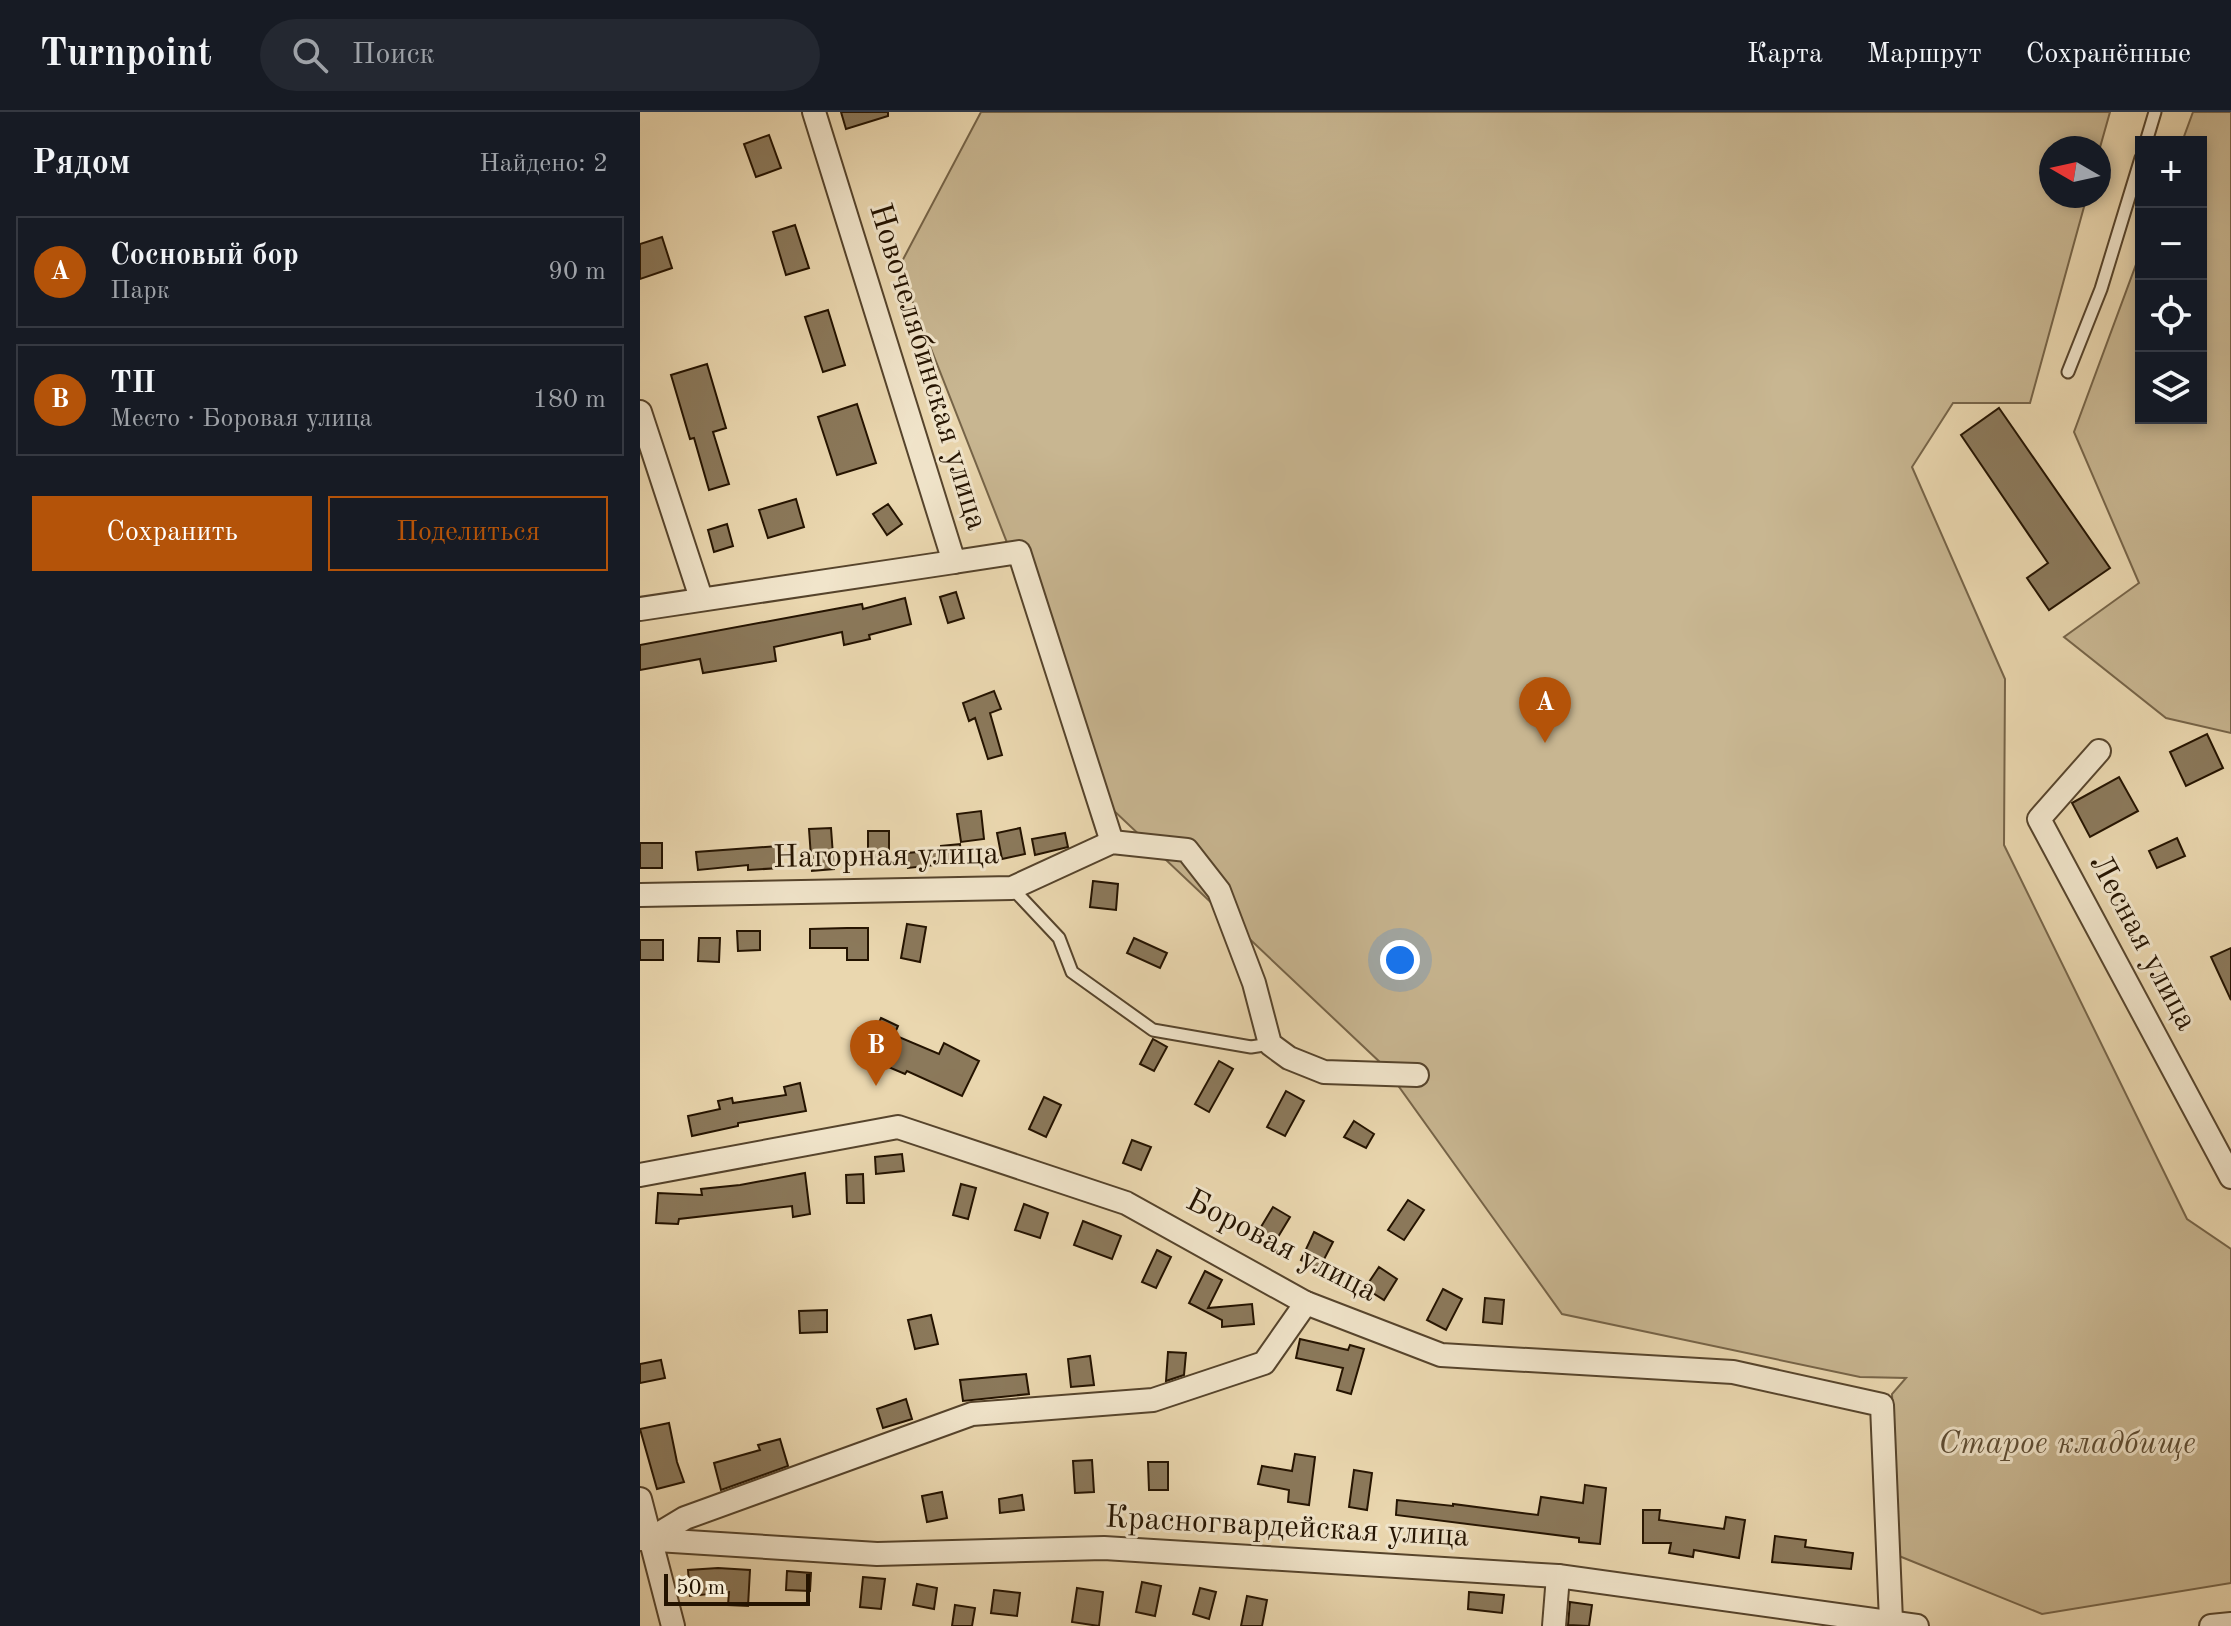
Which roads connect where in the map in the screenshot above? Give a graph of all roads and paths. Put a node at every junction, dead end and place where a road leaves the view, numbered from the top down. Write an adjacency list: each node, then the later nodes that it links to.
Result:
1 (814, 112): 7 (street, Новочелябинская улица)
2 (2155, 112): 3 (lane)
3 (2148, 136)
4 (2135, 178): 5 (lane)
5 (2068, 372)
6 (640, 412): 8 (street)
7 (954, 562): 8 (street); 11 (street, Новочелябинская улица)
8 (701, 598): 9 (street)
9 (640, 609)
10 (2099, 751): 17 (street, Лесная улица)
11 (1112, 842): 12 (street, Нагорная улица); 14 (street)
12 (1012, 888): 13 (street, Нагорная улица); 14 (lane)
13 (640, 895)
14 (1270, 1044): 15 (street)
15 (1417, 1075)
16 (640, 1175): 18 (street, Боровая улица)
17 (2231, 1177)
18 (1306, 1303): 20 (street); 22 (street, Боровая улица)
19 (640, 1499): 20 (street)
20 (645, 1539): 21 (street, Красногвардейская улица); 24 (street)
21 (1558, 1576): 22 (street, Красногвардейская улица); 25 (street)
22 (1891, 1621): 26 (street, Красногвардейская улица)
23 (2231, 1624): 27 (street)
24 (673, 1626)
25 (1554, 1626)
26 (1917, 1626)
27 (2211, 1626)

